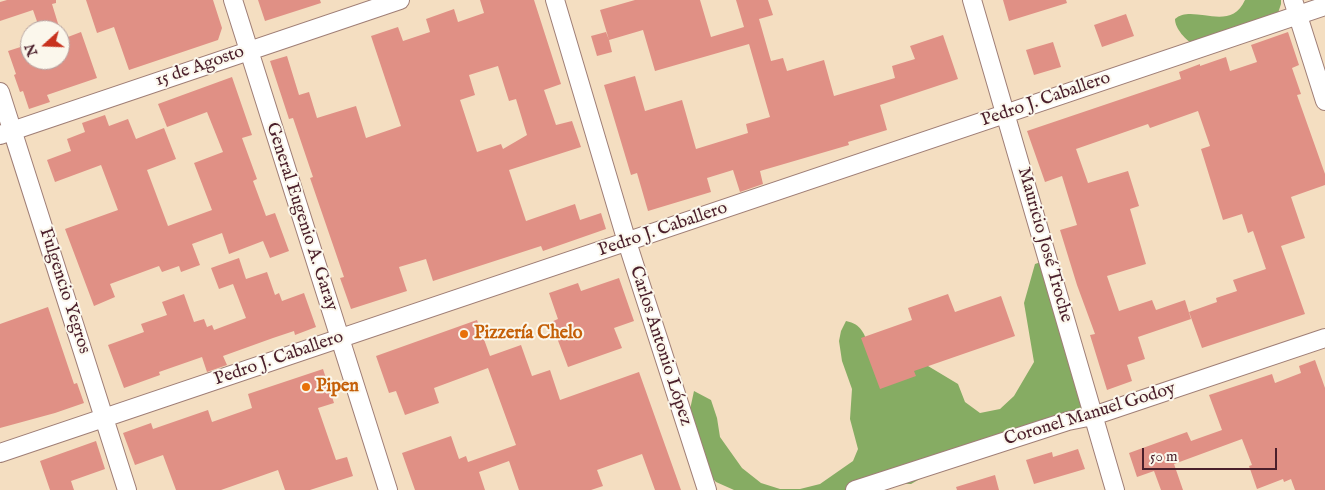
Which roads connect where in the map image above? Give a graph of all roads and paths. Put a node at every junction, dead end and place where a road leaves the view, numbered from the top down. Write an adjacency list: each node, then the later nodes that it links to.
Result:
1 (233, 0): 7 (street, General Eugenio A. Garay)
2 (400, 0): 7 (street, 15 de Agosto)
3 (555, 0): 12 (street, Carlos Antonio López)
4 (972, 0): 10 (street, Mauricio José Troche)
5 (1325, 6): 6 (street, Pedro J. Caballero)
6 (1296, 8): 9 (street); 10 (street, Pedro J. Caballero)
7 (248, 51): 11 (street, 15 de Agosto); 14 (street, General Eugenio A. Garay)
8 (0, 92): 11 (street, Fulgencio Yegros)
9 (1325, 101)
10 (1006, 114): 12 (street, Pedro J. Caballero); 15 (street, Mauricio José Troche)
11 (6, 133): 16 (street, Fulgencio Yegros)
12 (626, 242): 14 (street, Pedro J. Caballero); 20 (street, Carlos Antonio López)
13 (1325, 338): 15 (street, Coronel Manuel Godoy)
14 (339, 339): 16 (street, Pedro J. Caballero); 19 (street, General Eugenio A. Garay)
15 (1093, 416): 21 (street, Coronel Manuel Godoy); 22 (street, Mauricio José Troche)
16 (104, 418): 17 (street, Pedro J. Caballero); 18 (street, Fulgencio Yegros)
17 (0, 453)
18 (128, 490)
19 (388, 490)
20 (708, 490)
21 (855, 490)
22 (1115, 490)

